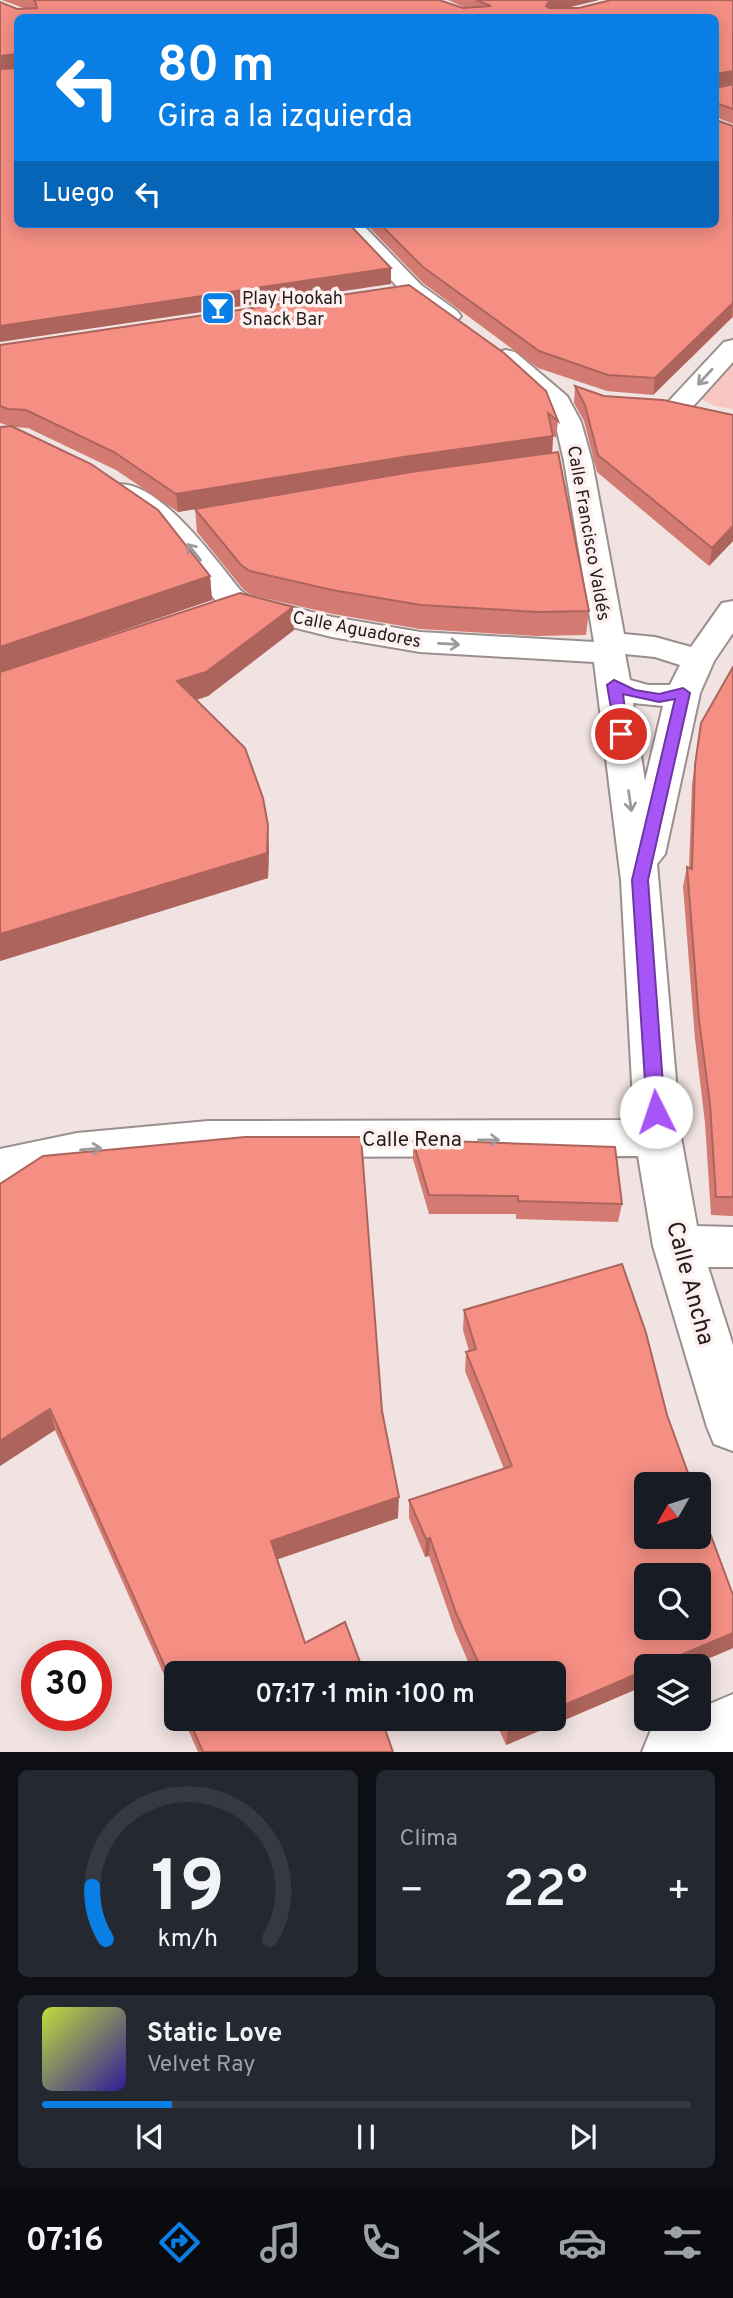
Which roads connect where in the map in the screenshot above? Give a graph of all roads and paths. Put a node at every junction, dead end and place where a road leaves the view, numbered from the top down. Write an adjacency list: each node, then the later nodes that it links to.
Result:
1 (353, 228): 2 (street)
2 (469, 331)
3 (492, 347): 10 (street, Calle Francisco Valdés)
4 (733, 347): 5 (street, one-way to 5)
5 (709, 413)
6 (105, 478): 7 (street, one-way to 6)
7 (239, 604): 9 (street); 10 (street, Calle Aguadores, one-way to 10)
8 (733, 610): 11 (street, Calle Francisco Valdés)
9 (201, 617)
10 (611, 661): 11 (street, Calle Aguadores); 11 (street); 12 (street, Calle Francisco Valdés, one-way to 12)
11 (691, 677): 12 (street, Calle Francisco Valdés)
12 (640, 880): 13 (street, Calle Francisco Valdés)
13 (658, 1137): 14 (street, Calle Rena, one-way to 13); 15 (street, Calle Ancha)
14 (0, 1168)
15 (677, 1246): 16 (street); 17 (street, Calle Ancha)
16 (733, 1247)
17 (733, 1427)
18 (733, 1724): 19 (street)
19 (673, 1752)

